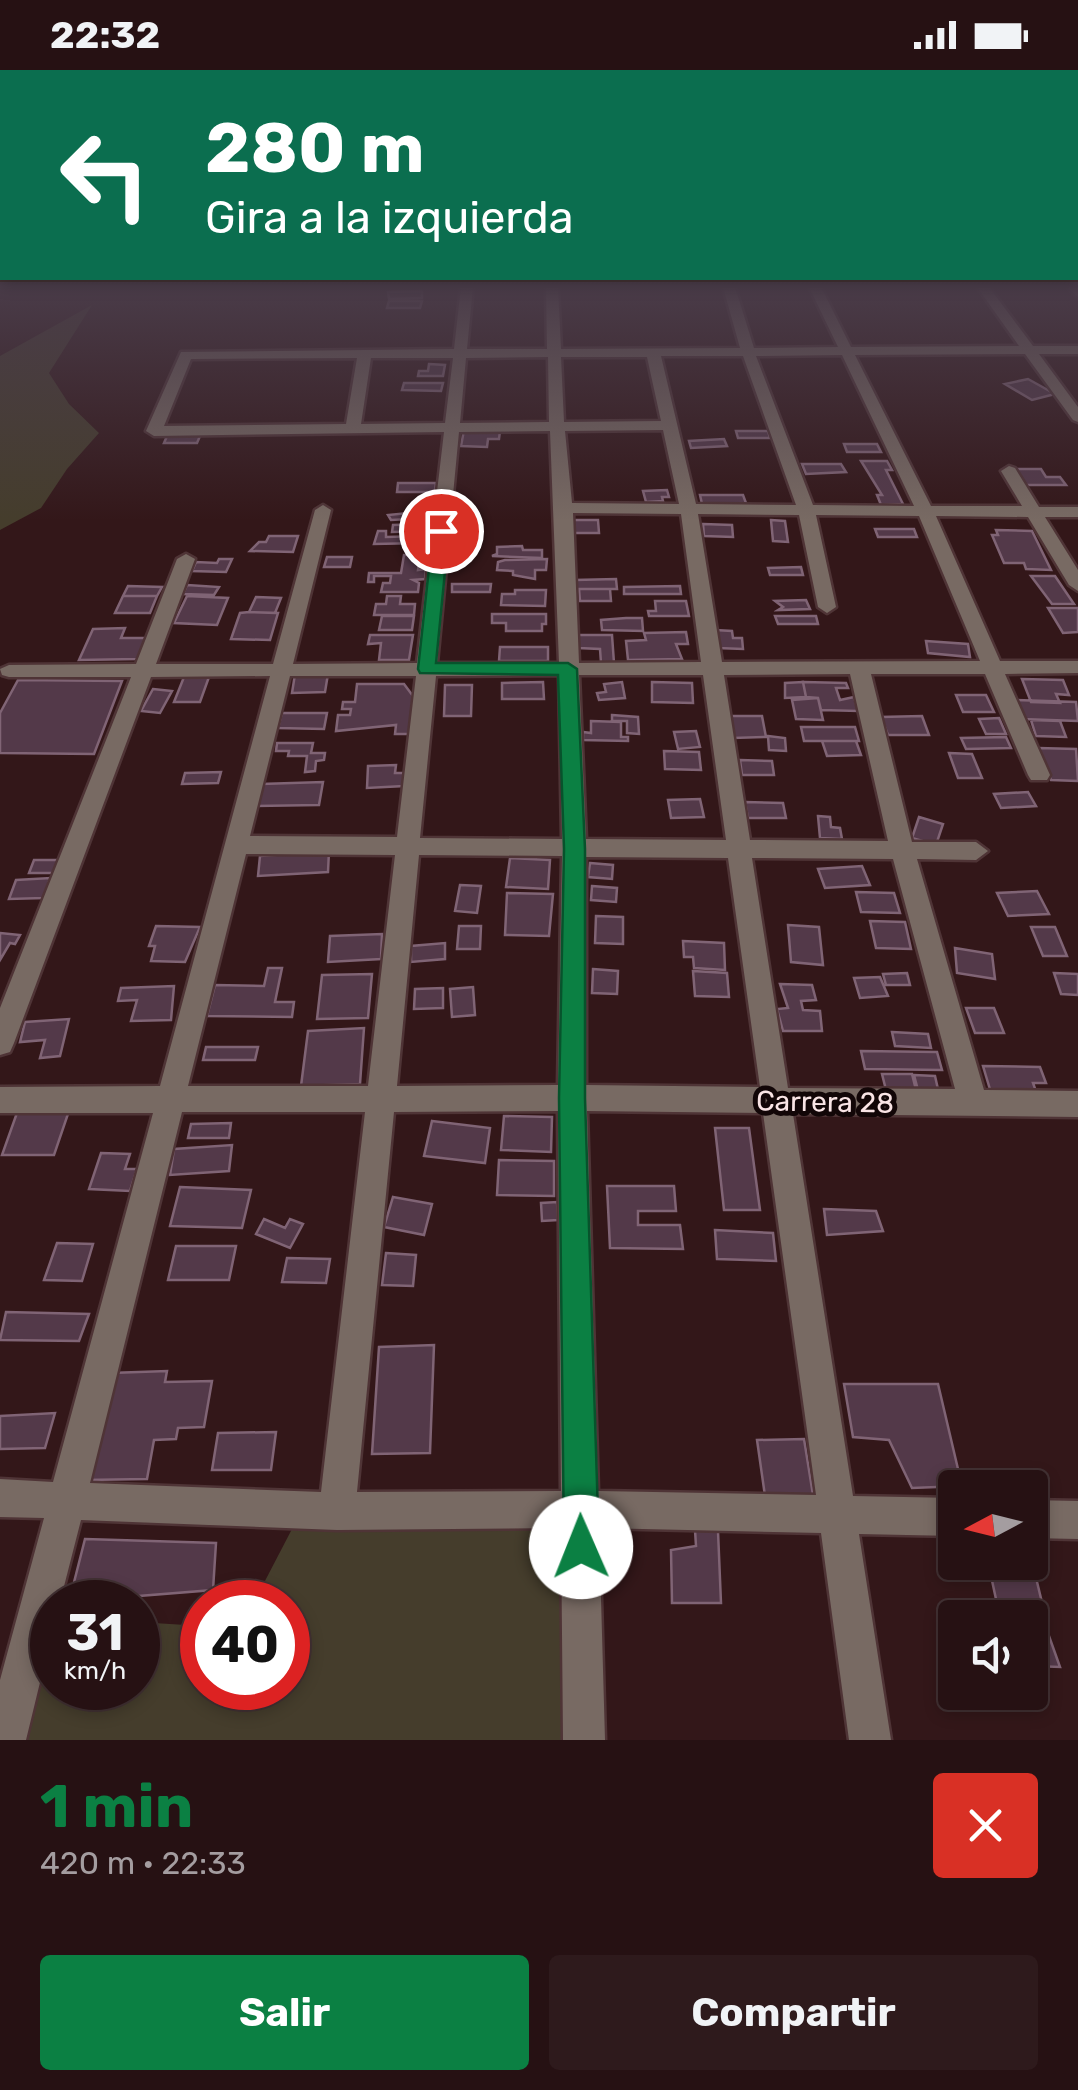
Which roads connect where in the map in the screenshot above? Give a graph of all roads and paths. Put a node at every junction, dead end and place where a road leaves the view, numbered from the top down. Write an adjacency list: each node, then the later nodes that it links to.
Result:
1 (182, 365): 13 (street)
2 (363, 365): 13 (street)
3 (459, 365): 12 (street)
4 (553, 365): 11 (street)
5 (655, 365): 10 (street)
6 (753, 365): 18 (street)
7 (852, 365): 19 (street)
8 (1038, 365): 9 (street)
9 (1078, 417)
10 (668, 425): 11 (street); 16 (street)
11 (556, 426): 12 (street); 15 (street)
12 (452, 428): 13 (street); 29 (street)
13 (354, 429)
14 (1009, 471): 20 (street)
15 (564, 508): 16 (street); 30 (street)
16 (688, 508): 18 (street); 26 (street)
17 (323, 510): 33 (street)
18 (806, 510): 19 (street); 24 (street)
19 (925, 511): 20 (street); 28 (street)
20 (1036, 512): 21 (street); 23 (street)
21 (1078, 512)
22 (186, 559): 32 (street)
23 (1078, 585)
24 (827, 607)
25 (1078, 667): 28 (street)
26 (714, 668): 27 (street); 30 (street); 37 (street)
27 (859, 668): 28 (street); 38 (street)
28 (991, 668): 34 (street)
29 (427, 669): 30 (street); 33 (street); 35 (street)
30 (568, 669): 39 (street)
31 (8, 670): 32 (street)
32 (143, 670): 33 (street); 41 (street)
33 (282, 670): 36 (street)
34 (1039, 776)
35 (408, 844): 36 (street); 39 (street); 42 (street)
36 (237, 845): 44 (street)
37 (737, 847): 38 (street); 39 (street); 46 (street)
38 (902, 848): 40 (street); 47 (street)
39 (574, 849): 43 (street)
40 (976, 851)
41 (0, 1043)
42 (381, 1098): 43 (street, Carrera 28); 44 (street, Carrera 28); 52 (street)
43 (572, 1098): 46 (street, Carrera 28); 51 (street)
44 (171, 1099): 45 (street, Carrera 28); 50 (street)
45 (0, 1100)
46 (775, 1102): 47 (street, Carrera 28); 53 (street)
47 (973, 1103): 48 (street, Carrera 28)
48 (1078, 1104)
49 (0, 1498): 50 (street)
50 (66, 1501): 52 (street); 57 (street)
51 (581, 1508): 52 (street); 53 (street); 58 (street)
52 (337, 1511)
53 (839, 1514): 54 (street); 59 (street)
54 (938, 1517)
55 (1048, 1519): 56 (street)
56 (1078, 1520)
57 (5, 1740)
58 (584, 1740)
59 (870, 1740)

